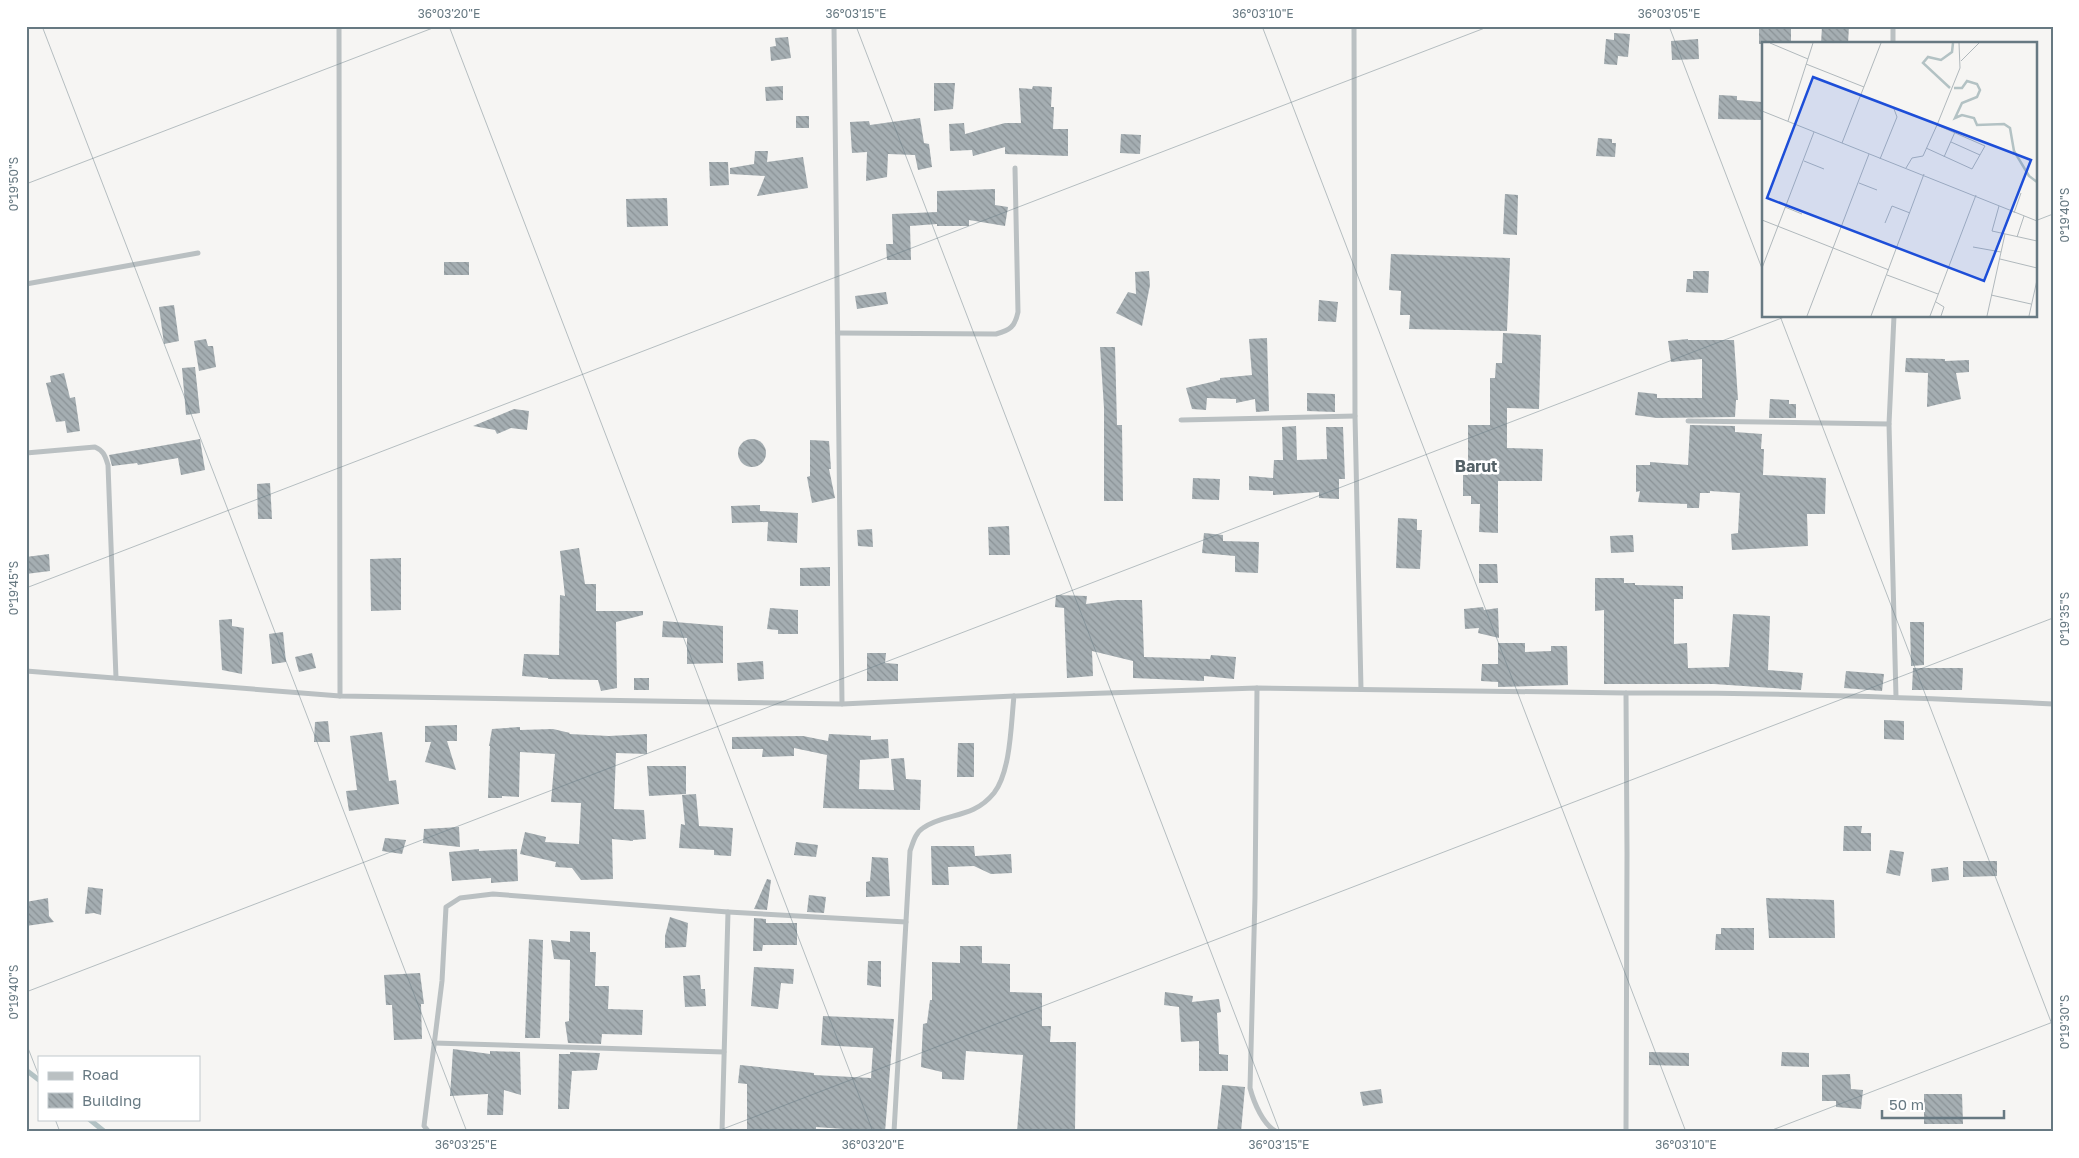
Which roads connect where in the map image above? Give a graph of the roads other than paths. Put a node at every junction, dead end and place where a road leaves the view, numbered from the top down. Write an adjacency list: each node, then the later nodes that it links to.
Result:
1 (339, 26): 21 (street)
2 (834, 26): 10 (street)
3 (1354, 26): 11 (street)
4 (1893, 26): 5 (street)
5 (1893, 42)
6 (1015, 168): 10 (street)
7 (198, 253): 8 (street)
8 (26, 284)
9 (1894, 318): 14 (street)
10 (838, 333): 24 (street)
11 (1355, 416): 12 (street); 19 (street)
12 (1181, 420)
13 (1688, 421): 14 (street)
14 (1889, 424): 23 (street)
15 (26, 453): 17 (street)
16 (26, 671): 17 (street)
17 (116, 678): 21 (street)
18 (1257, 688): 19 (street); 22 (street); 33 (street)
19 (1361, 689): 20 (street)
20 (1626, 693): 23 (street); 34 (street)
21 (340, 696): 24 (street)
22 (1014, 696): 24 (street); 27 (street)
23 (1896, 696): 25 (street)
24 (842, 704)
25 (2053, 704)
26 (728, 912): 27 (street); 28 (street); 29 (street)
27 (906, 922): 32 (street)
28 (434, 1043): 29 (street); 30 (street)
29 (724, 1052): 31 (street)
30 (429, 1132)
31 (722, 1132)
32 (894, 1132)
33 (1277, 1132)
34 (1626, 1132)

